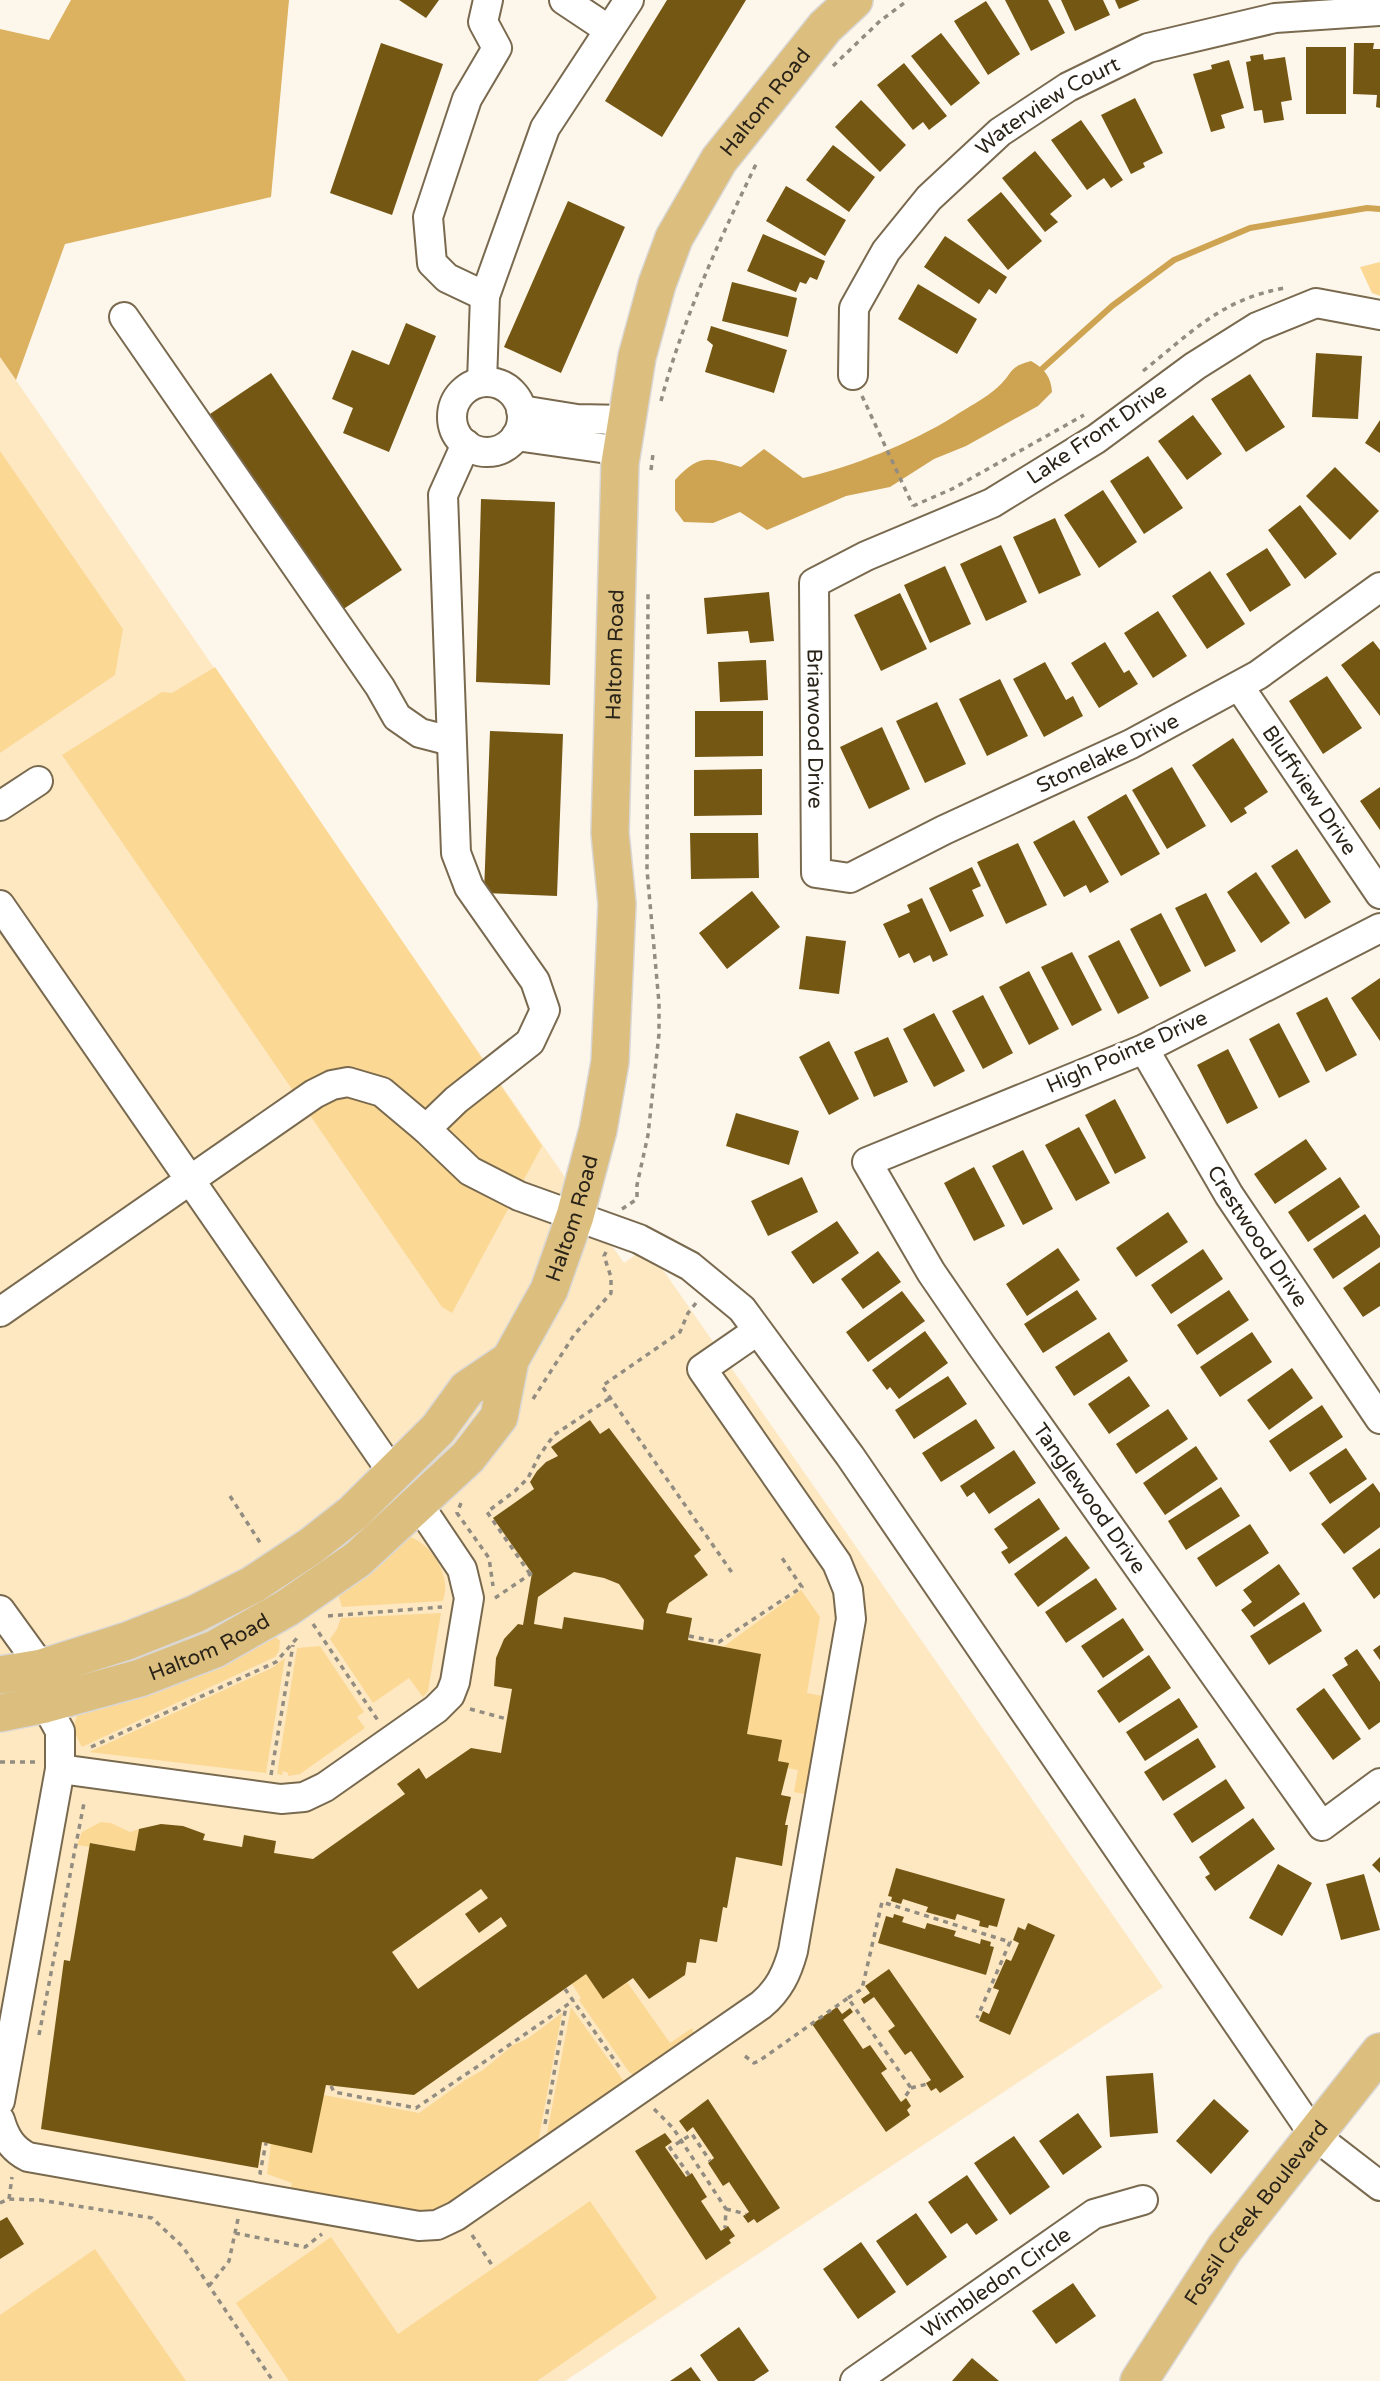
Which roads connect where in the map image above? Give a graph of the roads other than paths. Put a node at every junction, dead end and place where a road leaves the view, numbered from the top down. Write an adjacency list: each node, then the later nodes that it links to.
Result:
1 (488, 0): 7 (street)
2 (564, 0): 6 (street)
3 (629, 0): 6 (street)
4 (854, 0): 13 (main road, Haltom Road)
5 (1380, 11): 10 (street, Waterview Court)
6 (609, 30): 7 (street)
7 (485, 296): 11 (street)
8 (1380, 315): 15 (street, Lake Front Drive)
9 (124, 317): 18 (street)
10 (853, 375)
11 (482, 383): 12 (street); 14 (street)
12 (519, 423): 13 (street); 14 (street)
13 (640, 432): 29 (main road, Haltom Road)
14 (466, 444): 18 (street)
15 (814, 583): 21 (street, Briarwood Drive)
16 (1380, 587): 17 (street, Stonelake Drive)
17 (1238, 686): 21 (street, Stonelake Drive); 22 (street, Bluffview Drive)
18 (451, 741): 26 (street)
19 (38, 781): 20 (street)
20 (0, 806)
21 (816, 873)
22 (1380, 894)
23 (0, 905): 28 (street)
24 (1380, 928): 25 (street, High Pointe Drive)
25 (1144, 1049): 27 (street, High Pointe Drive); 33 (street, Crestwood Drive)
26 (426, 1129): 28 (street); 29 (street)
27 (867, 1163): 41 (street, Tanglewood Drive)
28 (190, 1180): 30 (street); 34 (street)
29 (575, 1216): 31 (street); 32 (main road, Haltom Road)
30 (0, 1312)
31 (757, 1331): 44 (street); 45 (street)
32 (510, 1360): 34 (main road, Haltom Road); 35 (main road, Haltom Road)
33 (1380, 1419)
34 (393, 1472): 35 (main road); 37 (main road, Haltom Road)
35 (419, 1505): 38 (main road, Haltom Road); 40 (street)
36 (0, 1610): 37 (street)
37 (14, 1667): 38 (main road)
38 (45, 1704): 39 (main road, Haltom Road); 40 (street)
39 (0, 1713)
40 (60, 1763): 43 (street)
41 (1380, 1783)
42 (1380, 2052): 45 (main road, Fossil Creek Boulevard)
43 (0, 2101)
44 (0, 2120)
45 (1314, 2135): 46 (street); 49 (main road, Fossil Creek Boulevard)
46 (1380, 2186)
47 (1143, 2200): 48 (street, Wimbledon Circle)
48 (858, 2380)
49 (1139, 2381)

